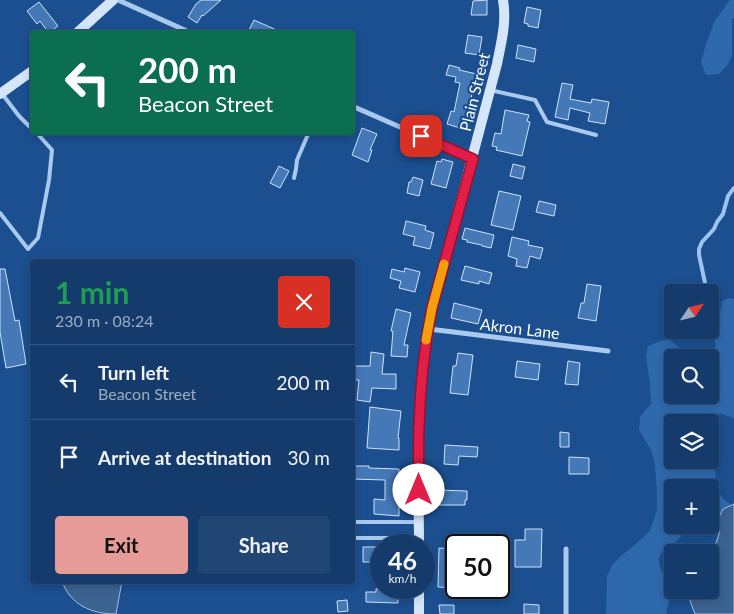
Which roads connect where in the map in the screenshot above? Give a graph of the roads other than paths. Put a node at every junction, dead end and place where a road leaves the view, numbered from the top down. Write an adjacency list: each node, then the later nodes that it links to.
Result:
1 (113, 0): 4 (main road)
2 (118, 0): 5 (street)
3 (503, 0): 7 (main road, Plain Street)
4 (80, 30)
5 (186, 30)
6 (30, 72): 8 (main road)
7 (490, 90): 13 (lane); 14 (main road, Plain Street)
8 (1, 93): 10 (lane)
9 (355, 107): 14 (street)
10 (30, 127)
11 (39, 135): 16 (lane)
12 (309, 135): 15 (lane)
13 (596, 135)
14 (473, 159): 17 (main road, Plain Street)
15 (294, 178)
16 (0, 213)
17 (428, 329): 18 (street, Akron Lane); 20 (main road, Plain Street)
18 (608, 351)
19 (355, 522): 20 (lane)
20 (419, 522): 21 (main road, Plain Street)
21 (419, 534)
22 (355, 538): 23 (lane)
23 (370, 539)
24 (566, 548): 27 (street)
25 (419, 599): 26 (main road)
26 (419, 614)
27 (566, 614)

